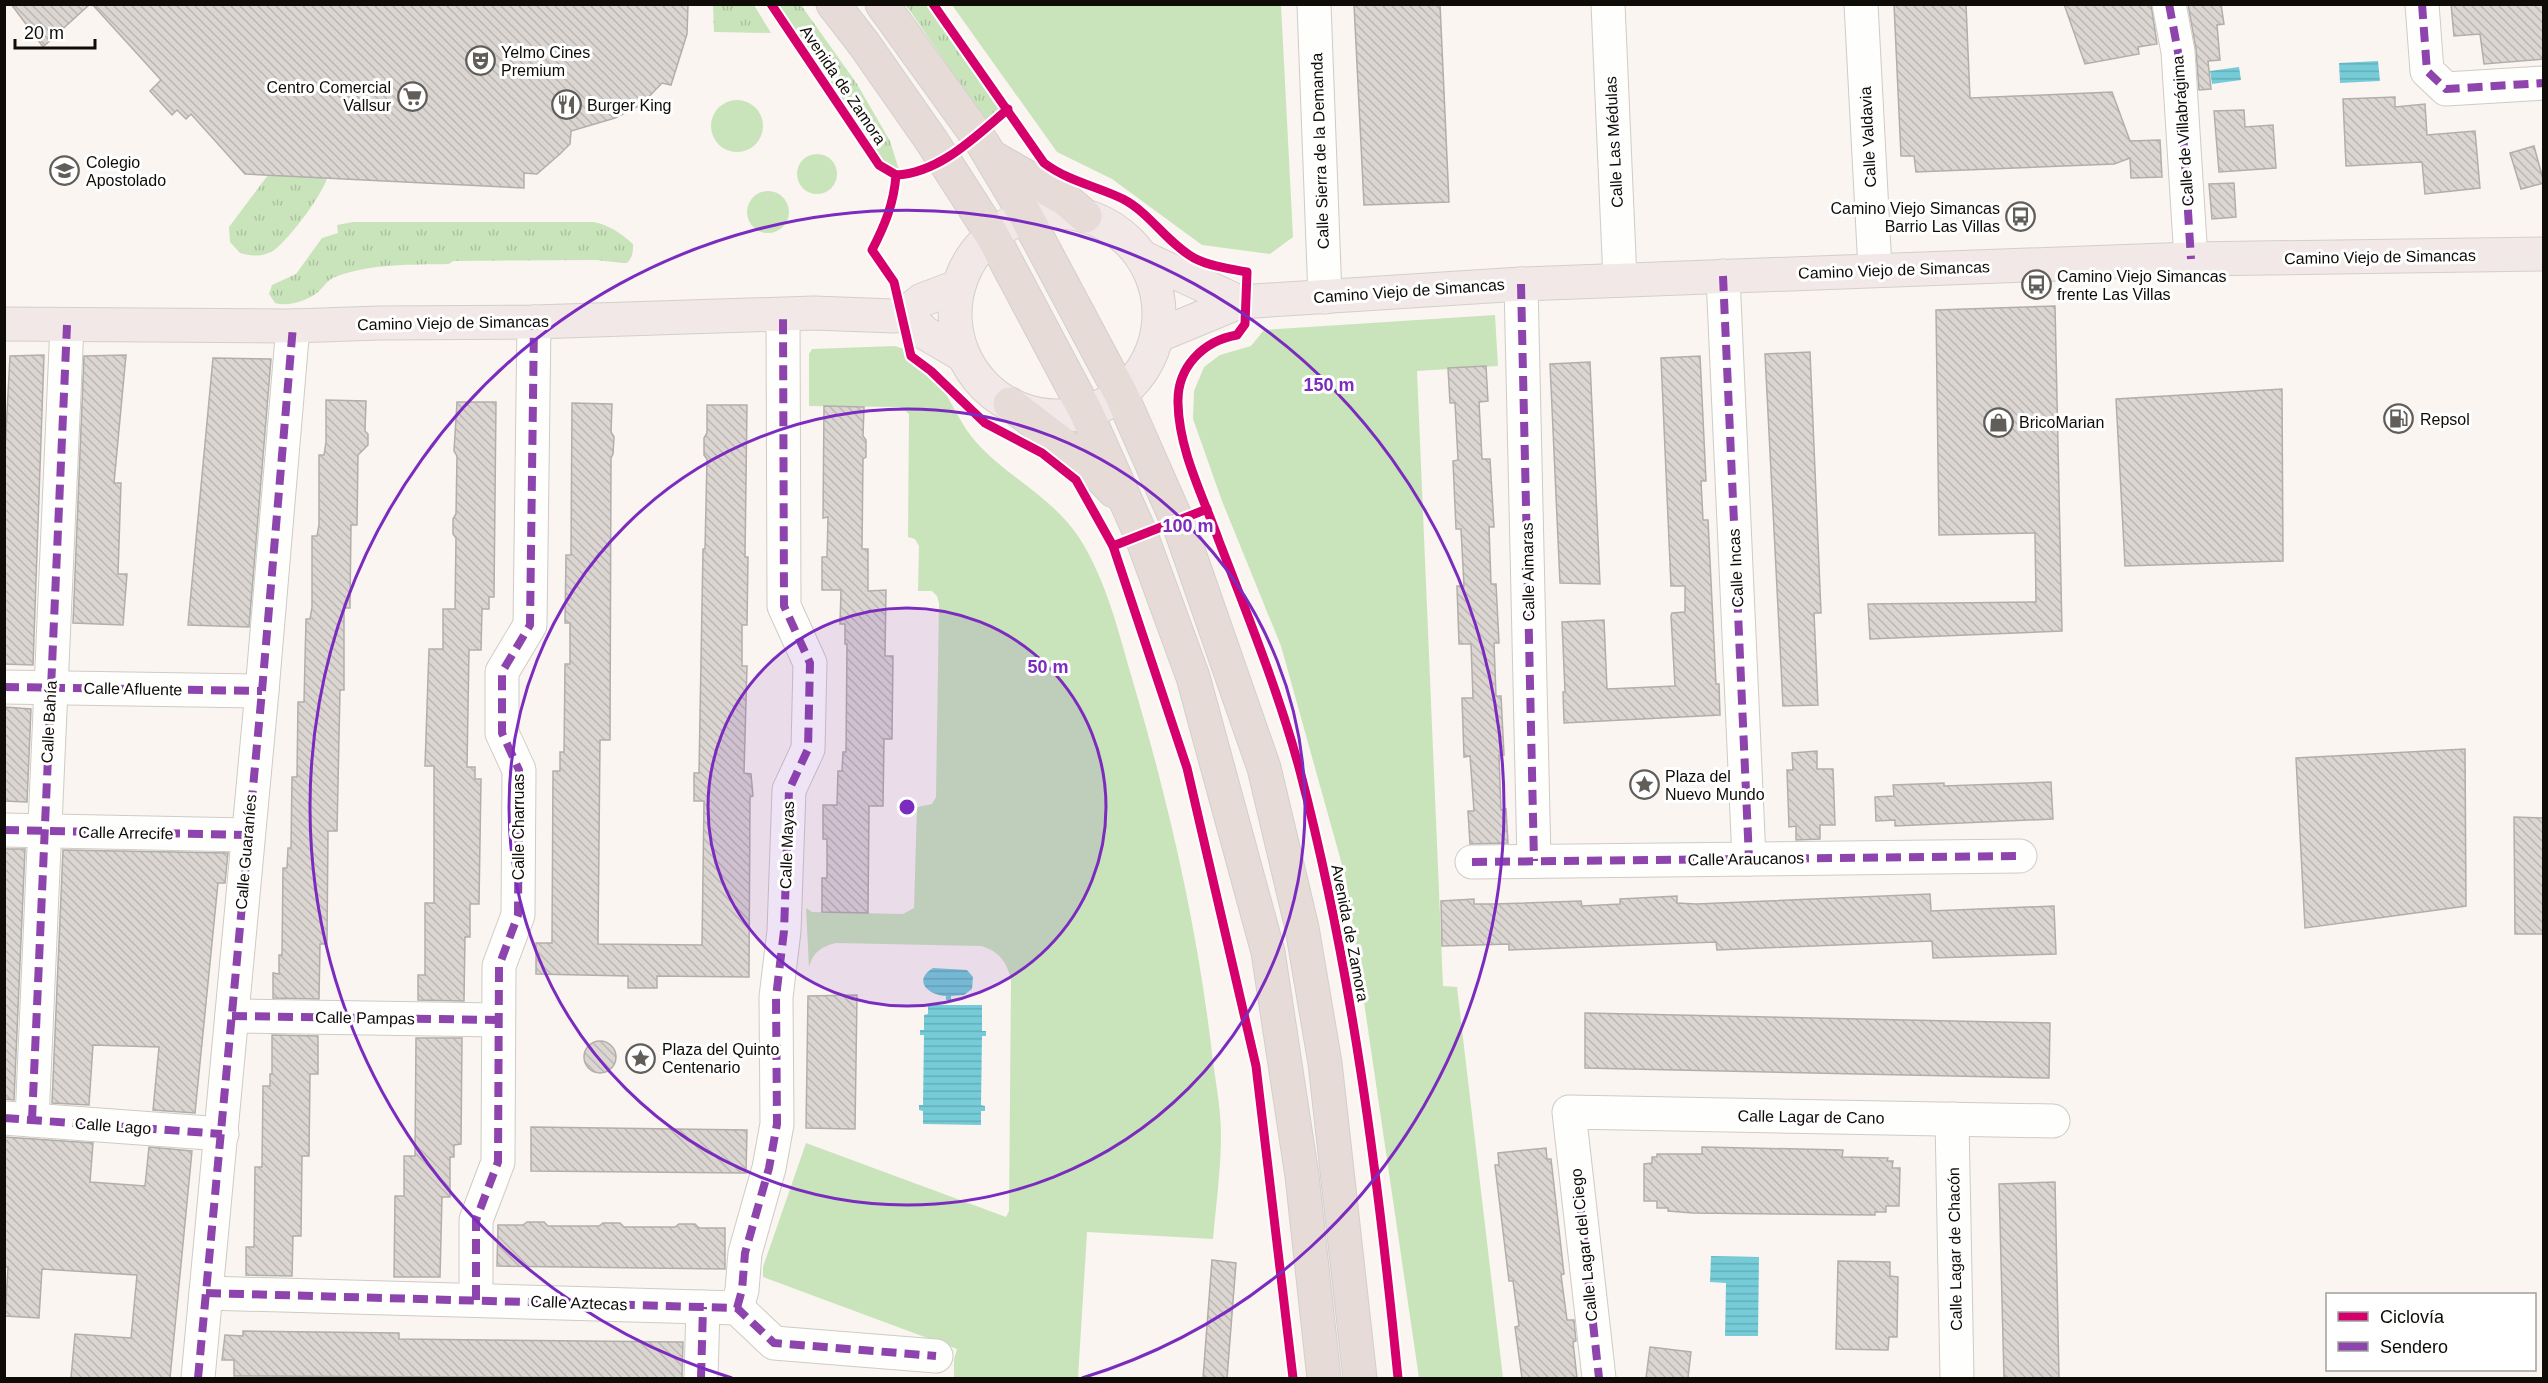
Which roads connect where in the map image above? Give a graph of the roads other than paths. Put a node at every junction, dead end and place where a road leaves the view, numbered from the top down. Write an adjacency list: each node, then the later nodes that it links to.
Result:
1 (833, 4): 12 (highway)
2 (882, 4): 9 (highway)
3 (1314, 4): 21 (street, Calle Sierra de la Demanda)
4 (1608, 4): 18 (street, Calle Las Médulas)
5 (1861, 4): 16 (street, Calle Valdavia)
6 (2169, 4): 15 (street, Calle de Villabrágima)
7 (2422, 4): 8 (street)
8 (2544, 83)
9 (991, 156): 10 (highway); 11 (highway)
10 (1026, 216): 11 (main road); 12 (main road); 31 (highway)
11 (1085, 216): 14 (main road)
12 (992, 235): 20 (main road); 33 (highway)
13 (2544, 254): 15 (main road, Camino Viejo de Simancas)
14 (1142, 257): 22 (main road, Camino Viejo de Simancas); 29 (main road)
15 (2191, 259): 16 (main road, Camino Viejo de Simancas)
16 (1875, 269): 17 (main road, Camino Viejo de Simancas)
17 (1723, 276): 18 (main road, Camino Viejo de Simancas); 42 (street, Calle Incas)
18 (1620, 280): 19 (main road, Camino Viejo de Simancas)
19 (1521, 284): 21 (main road, Camino Viejo de Simancas); 43 (street, Calle Aimaras)
20 (959, 286): 23 (main road); 30 (main road)
21 (1325, 297): 22 (main road, Camino Viejo de Simancas)
22 (1239, 302): 29 (main road, Camino Viejo de Simancas)
23 (904, 314): 24 (main road, Camino Viejo de Simancas); 30 (main road)
24 (783, 315): 25 (main road, Camino Viejo de Simancas); 55 (street, Calle Mayas)
25 (534, 322): 28 (main road, Camino Viejo de Simancas); 46 (street, Calle Charruas)
26 (4, 324): 27 (main road, Camino Viejo de Simancas)
27 (67, 325): 28 (main road, Camino Viejo de Simancas); 36 (street, Calle Bahía)
28 (293, 326): 37 (street, Calle Guaraníes)
29 (1157, 336): 31 (main road)
30 (964, 356): 32 (main road)
31 (1121, 394): 33 (main road); 60 (highway)
32 (1010, 404): 33 (main road); 34 (highway)
33 (1086, 412): 34 (highway)
34 (1128, 505): 59 (highway)
35 (4, 687): 36 (street, Calle Afluente)
36 (51, 688): 37 (street, Calle Afluente); 39 (street, Calle Bahía)
37 (262, 691): 40 (street, Calle Guaraníes)
38 (4, 830): 39 (street, Calle Arrecife)
39 (44, 831): 40 (street, Calle Arrecife); 48 (street, Calle Bahía)
40 (248, 835): 45 (street, Calle Guaraníes)
41 (2020, 856): 42 (street, Calle Araucanos)
42 (1749, 859): 43 (street, Calle Araucanos)
43 (1534, 861): 44 (street, Calle Araucanos)
44 (1472, 862)
45 (232, 1016): 46 (street, Calle Pampas); 51 (street, Calle Guaraníes)
46 (498, 1020): 53 (street, Calle Charruas)
47 (1569, 1112): 49 (street, Calle Lagar de Cano); 61 (street, Calle Lagar del Ciego)
48 (18, 1119): 51 (street, Calle Lago)
49 (1952, 1119): 50 (street, Calle Lagar de Cano); 62 (street, Calle Lagar de Chacón)
50 (2053, 1121)
51 (222, 1134): 52 (street, Calle Guaraníes)
52 (206, 1293): 53 (street, Calle Aztecas); 57 (street, Calle Guaraníes)
53 (476, 1300): 54 (street, Calle Aztecas)
54 (703, 1306): 55 (street, Calle Aztecas); 58 (street)
55 (737, 1308): 56 (street)
56 (936, 1356)
57 (198, 1378)
58 (701, 1378)
59 (1324, 1378)
60 (1360, 1378)
61 (1599, 1378)
62 (1957, 1378)

